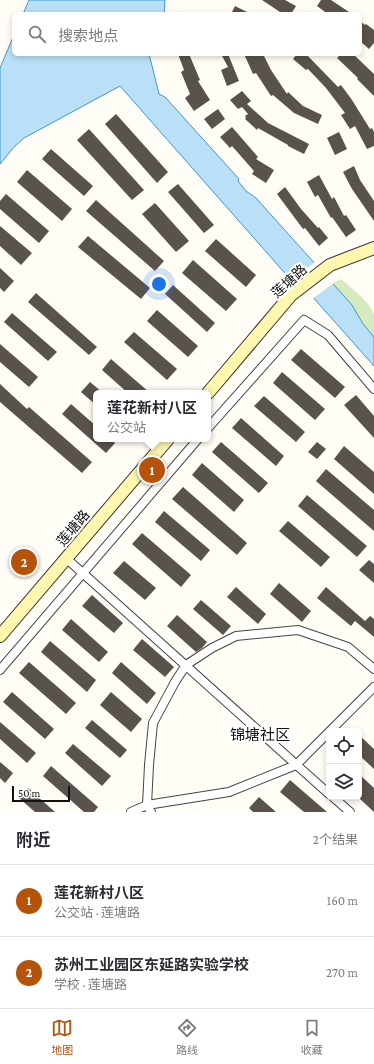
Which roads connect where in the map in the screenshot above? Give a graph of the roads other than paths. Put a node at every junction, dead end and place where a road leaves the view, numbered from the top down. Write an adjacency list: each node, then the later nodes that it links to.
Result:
1 (374, 248): 3 (street, 莲塘路)
2 (374, 389): 4 (street)
3 (211, 390)
4 (211, 425)
5 (165, 442): 7 (street, 莲塘路)
6 (195, 442): 8 (street)
7 (66, 559): 8 (street); 9 (street, 莲塘路)
8 (83, 573): 10 (street); 12 (street)
9 (0, 636)
10 (186, 665): 11 (street); 16 (street); 19 (street)
11 (374, 669)
12 (0, 670)
13 (374, 687): 14 (street)
14 (334, 728)
15 (326, 736): 16 (street)
16 (296, 765): 17 (street); 19 (street)
17 (326, 791)
18 (336, 800): 21 (street)
19 (149, 808): 20 (street)
20 (131, 812)
21 (350, 812)

